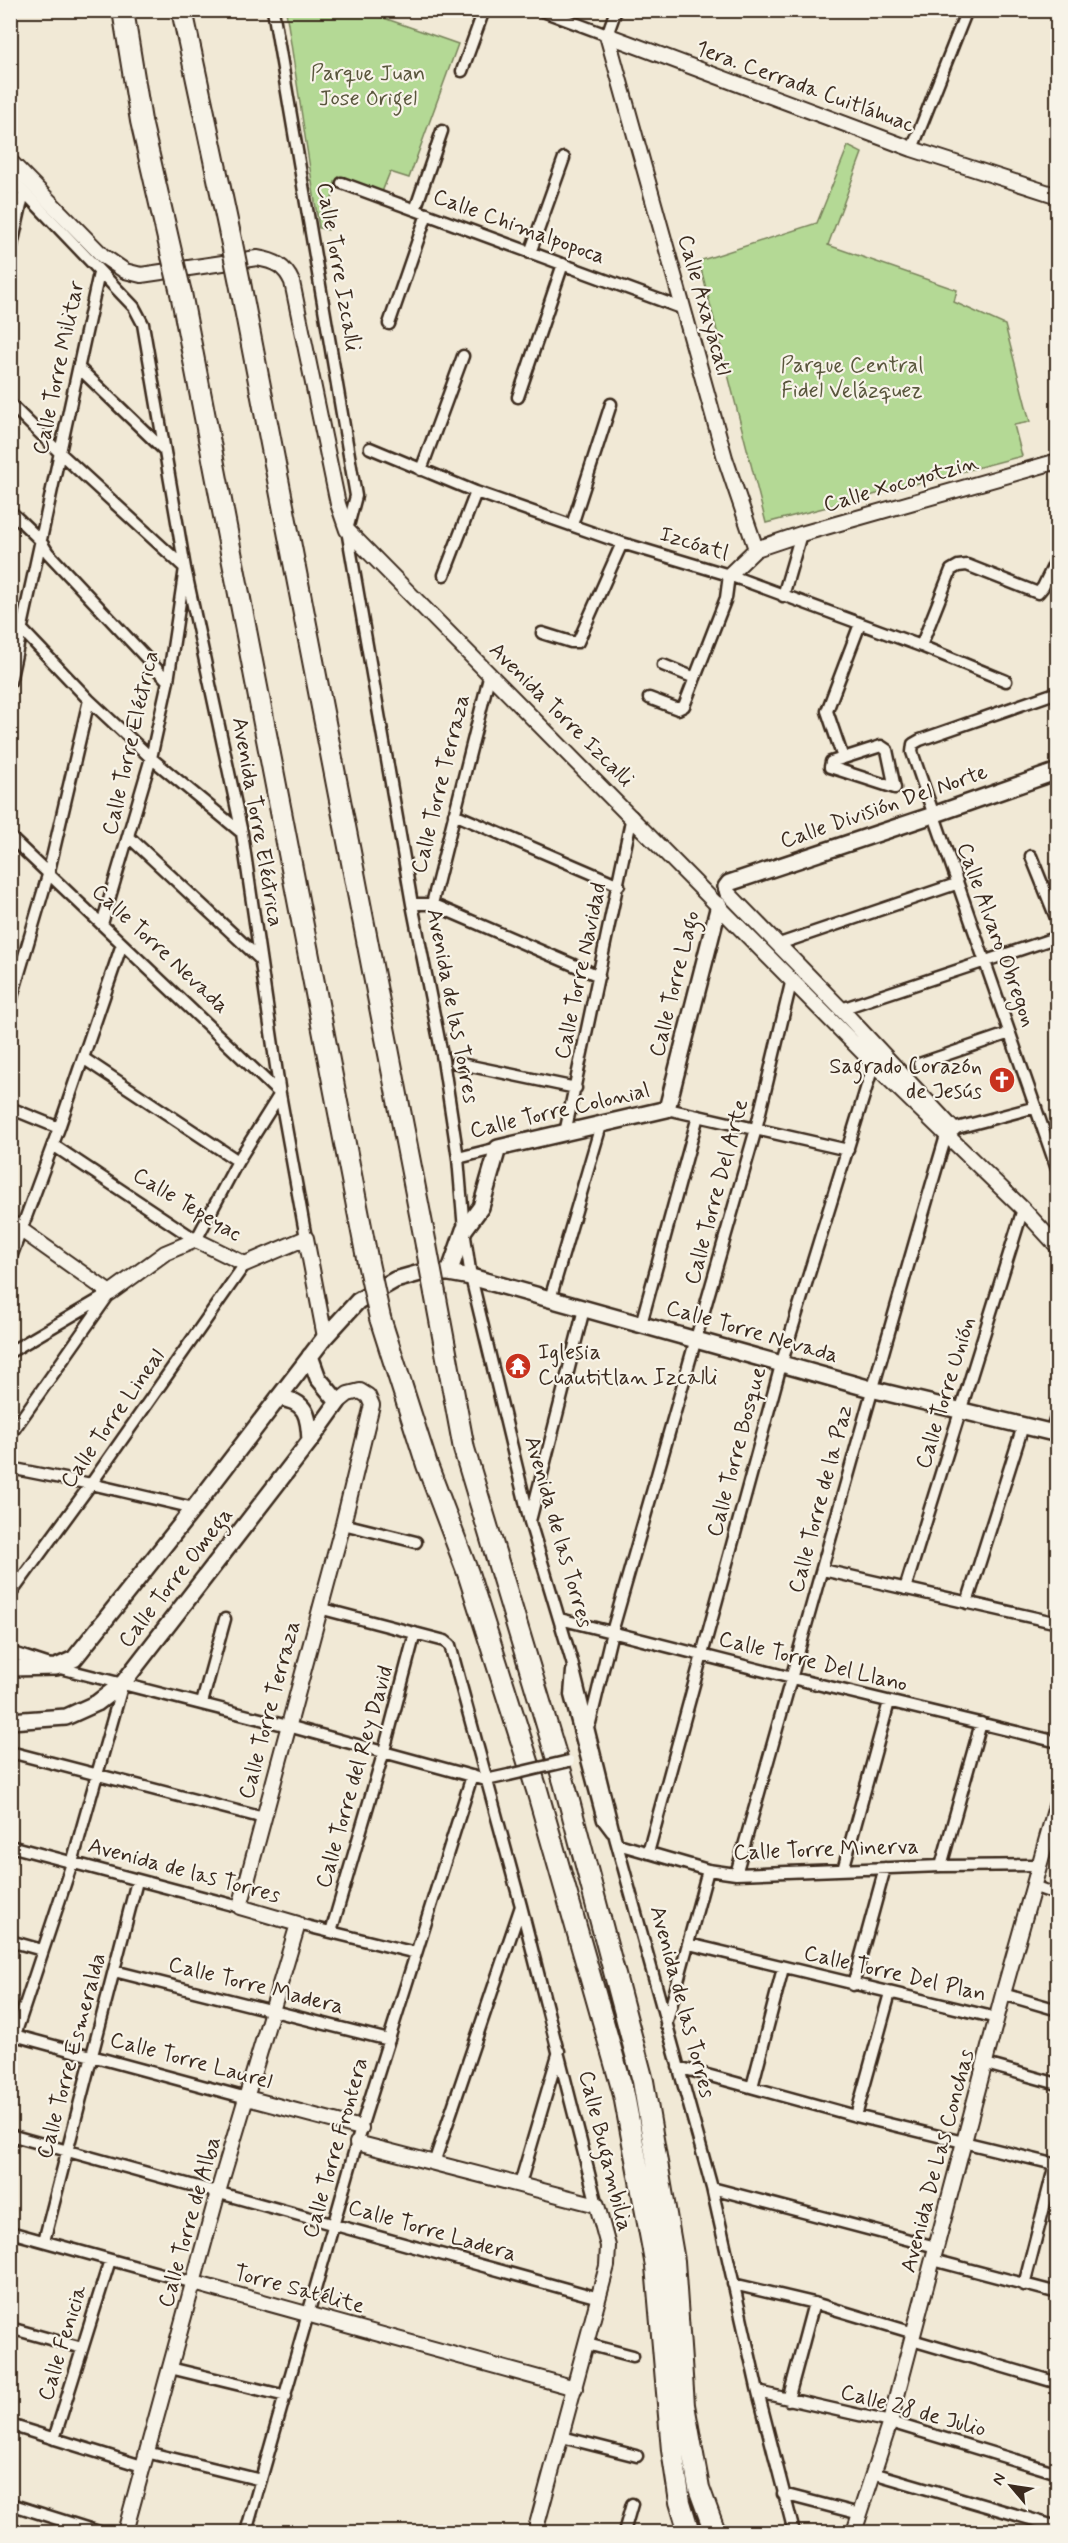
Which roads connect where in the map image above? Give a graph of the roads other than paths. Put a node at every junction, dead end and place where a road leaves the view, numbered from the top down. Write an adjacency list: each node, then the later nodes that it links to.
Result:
1 (123, 10): 272 (highway, bridge)
2 (182, 10): 273 (highway, bridge)
3 (273, 10): 39 (street, Calle Torre Izcalli)
4 (484, 10): 9 (street)
5 (540, 10): 8 (street, 1era. Cerrada Cuitláhuac)
6 (616, 10): 8 (street)
7 (967, 10): 11 (street)
8 (608, 35): 11 (street, 1era. Cerrada Cuitláhuac); 24 (street, Calle Axayácatl)
9 (462, 71)
10 (442, 132): 18 (street)
11 (912, 149): 17 (street, 1era. Cerrada Cuitláhuac)
12 (564, 158): 20 (street)
13 (10, 161): 39 (street, Avenida Torre Izcalli)
14 (10, 177): 16 (street)
15 (342, 183): 18 (street, Calle Chimalpopoca)
16 (24, 192): 21 (street); 23 (street)
17 (1058, 196)
18 (415, 210): 19 (street, Calle Chimalpopoca)
19 (427, 214): 20 (street, Calle Chimalpopoca); 25 (street)
20 (530, 253): 22 (street, Calle Chimalpopoca)
21 (10, 254)
22 (564, 264): 24 (street, Calle Chimalpopoca); 28 (street)
23 (99, 273): 27 (street, Calle Torre Militar); 32 (street, Avenida Torre Eléctrica)
24 (684, 309): 43 (street, Calle Axayácatl)
25 (389, 324)
26 (463, 356): 35 (street)
27 (79, 368): 32 (street); 33 (street, Calle Torre Militar)
28 (518, 397)
29 (10, 404): 33 (street)
30 (611, 404): 38 (street)
31 (370, 448): 35 (street, Izcóatl)
32 (164, 450): 45 (street, Avenida Torre Eléctrica)
33 (60, 453): 41 (street, Calle Torre Militar); 45 (street)
34 (1058, 461): 40 (street, Calle Xocoyotzin)
35 (421, 470): 36 (street, Izcóatl)
36 (476, 492): 38 (street, Izcóatl); 46 (street)
37 (10, 511): 41 (street)
38 (572, 525): 42 (street, Izcóatl)
39 (347, 530): 55 (street, Avenida Torre Izcalli); 77 (street, Avenida de las Torres)
40 (801, 534): 43 (street, Calle Xocoyotzin); 48 (street)
41 (40, 540): 51 (street, Calle Torre Militar); 57 (street)
42 (622, 543): 47 (street, Izcóatl); 52 (street)
43 (756, 549): 47 (street)
44 (1058, 556): 53 (street)
45 (185, 568): 57 (street, Calle Torre Eléctrica); 69 (street, Avenida Torre Eléctrica)
46 (444, 575)
47 (729, 575): 48 (street, Izcóatl); 56 (street)
48 (783, 596): 50 (street, Izcóatl)
49 (10, 616): 51 (street)
50 (860, 624): 53 (street, Izcóatl); 64 (street)
51 (22, 627): 59 (street, Calle Torre Militar); 62 (street)
52 (542, 633)
53 (921, 646): 58 (street, Izcóatl)
54 (663, 665): 56 (street)
55 (490, 673): 66 (street, Calle Torre Terraza); 68 (street, Avenida Torre Izcalli)
56 (695, 678): 61 (street)
57 (168, 681): 63 (street, Calle Torre Eléctrica)
58 (1006, 681)
59 (10, 682)
60 (1058, 692): 67 (street, Calle Alvaro Obregon)
61 (649, 698)
62 (89, 700): 63 (street); 73 (street)
63 (151, 758): 69 (street); 71 (street, Calle Torre Eléctrica)
64 (843, 758): 64 (street)
65 (1058, 771): 67 (main road, Calle División Del Norte)
66 (454, 814): 75 (street); 78 (street, Calle Torre Terraza)
67 (933, 815): 74 (street, Calle Alvaro Obregon); 76 (main road, Calle División Del Norte)
68 (632, 816): 75 (street, Calle Torre Navidad); 79 (street, Avenida Torre Izcalli)
69 (242, 833): 85 (street, Avenida Torre Eléctrica)
70 (10, 837): 73 (street, Calle Torre Nevada)
71 (129, 837): 81 (street, Calle Torre Eléctrica); 85 (street)
72 (1031, 856): 80 (street)
73 (48, 875): 81 (street, Calle Torre Nevada); 89 (street)
74 (956, 884): 84 (street); 86 (street, Calle Alvaro Obregon)
75 (619, 885): 87 (street, Calle Torre Navidad)
76 (726, 887): 84 (street)
77 (412, 904): 78 (street); 110 (street, Avenida de las Torres)
78 (432, 904): 87 (street)
79 (718, 905): 88 (street, Avenida Torre Izcalli); 100 (main road, Calle Torre Lago)
80 (1058, 923)
81 (102, 924): 83 (street, Calle Torre Nevada)
82 (1058, 937): 86 (street)
83 (122, 944): 92 (street); 97 (street, Calle Torre Nevada)
84 (778, 944): 90 (street)
85 (260, 959): 97 (street, Avenida Torre Eléctrica)
86 (984, 963): 90 (street); 91 (street, Calle Alvaro Obregon)
87 (599, 976): 96 (street, Calle Torre Navidad)
88 (792, 979): 94 (street, Avenida Torre Izcalli); 104 (street, Calle Torre Del Arte)
89 (10, 1004)
90 (842, 1009): 105 (street)
91 (1010, 1033): 95 (street); 98 (street, Calle Alvaro Obregon)
92 (83, 1058): 103 (street); 111 (street)
93 (456, 1063): 96 (street)
94 (874, 1063): 105 (street, Avenida Torre Izcalli); 109 (street, Calle Torre Bosque)
95 (919, 1064)
96 (576, 1088): 106 (street, Calle Torre Navidad)
97 (280, 1094): 111 (street); 116 (street, Avenida Torre Eléctrica)
98 (1036, 1107): 105 (street); 112 (street, Calle Alvaro Obregon)
99 (10, 1108): 103 (street)
100 (667, 1109): 101 (street, Calle Torre Colonial); 102 (main road, Calle Torre Colonial)
101 (698, 1116): 104 (street, Calle Torre Colonial); 126 (street)
102 (602, 1122): 106 (main road, Calle Torre Colonial); 124 (street)
103 (59, 1128): 107 (street)
104 (756, 1129): 109 (street, Calle Torre Colonial); 128 (street, Calle Torre Del Arte)
105 (949, 1132): 113 (street, Avenida Torre Izcalli); 132 (street, Calle Torre de la Paz)
106 (565, 1133): 108 (main road, Calle Torre Colonial)
107 (53, 1145): 114 (street); 117 (street, Calle Tepeyac)
108 (498, 1148): 110 (street, Calle Torre Colonial); 115 (main road)
109 (848, 1150): 131 (street, Calle Torre Bosque)
110 (458, 1158): 115 (street, Avenida de las Torres)
111 (238, 1161): 117 (street)
112 (1058, 1172)
113 (1023, 1209): 118 (street, Avenida Torre Izcalli); 136 (street, Calle Torre Unión)
114 (16, 1226): 119 (street); 123 (street)
115 (464, 1230): 121 (main road); 122 (street, Avenida de las Torres)
116 (306, 1239): 120 (street, Calle Tepeyac); 127 (street, Avenida Torre Eléctrica)
117 (196, 1240): 120 (street, Calle Tepeyac); 123 (street)
118 (1058, 1247)
119 (10, 1260)
120 (245, 1264): 142 (street, Calle Torre Lineal)
121 (449, 1273): 122 (main road, Calle Torre Nevada); 127 (main road, Calle Torre Nevada)
122 (471, 1277): 124 (main road, Calle Torre Nevada); 144 (street, Avenida de las Torres)
123 (110, 1293): 129 (street); 139 (street)
124 (550, 1299): 125 (main road, Calle Torre Nevada)
125 (584, 1309): 126 (main road, Calle Torre Nevada); 144 (street)
126 (641, 1324): 128 (main road, Calle Torre Nevada)
127 (325, 1337): 130 (main road, Calle Torre Omega)
128 (696, 1340): 131 (main road, Calle Torre Nevada); 155 (street, Calle Torre Del Arte)
129 (10, 1352)
130 (310, 1356): 133 (main road, Calle Torre Omega); 134 (main road)
131 (781, 1365): 132 (main road, Calle Torre Nevada); 158 (street, Calle Torre Bosque)
132 (871, 1389): 136 (main road, Calle Torre Nevada); 147 (street, Calle Torre de la Paz)
133 (278, 1398): 140 (main road); 143 (main road, Calle Torre Omega)
134 (338, 1402): 140 (main road, Calle Torre Omega); 145 (street, Calle Torre Terraza)
135 (1058, 1410): 138 (street)
136 (960, 1412): 137 (main road, Calle Torre Nevada); 148 (street, Calle Torre Unión)
137 (1023, 1426): 138 (main road, Calle Torre Nevada); 150 (street)
138 (1054, 1433)
139 (10, 1436)
140 (310, 1441): 163 (main road, Calle Torre Omega)
141 (10, 1468): 142 (street)
142 (92, 1484): 143 (street); 149 (street, Calle Torre Lineal)
143 (194, 1508): 160 (main road, Calle Torre Omega)
144 (530, 1522): 153 (street, Avenida de las Torres)
145 (343, 1524): 146 (street); 151 (street, Calle Torre Terraza)
146 (416, 1542)
147 (823, 1570): 148 (street); 162 (street, Calle Torre de la Paz)
148 (905, 1589): 150 (street)
149 (10, 1594)
150 (967, 1603): 154 (street)
151 (319, 1608): 156 (street); 168 (street, Calle Torre Terraza)
152 (225, 1619): 165 (street)
153 (560, 1619): 155 (street, Calle Torre Del Llano); 159 (street, Avenida de las Torres)
154 (1057, 1622)
155 (612, 1632): 158 (street, Calle Torre Del Llano); 169 (street, Calle Torre Del Arte)
156 (415, 1633): 171 (street, Calle Torre del Rey David); 176 (street)
157 (10, 1652): 160 (street)
158 (702, 1655): 162 (street, Calle Torre Del Llano); 181 (street, Calle Torre Bosque)
159 (572, 1662): 169 (street, Avenida de las Torres); 173 (street)
160 (56, 1666): 161 (main road, Calle Torre Omega); 163 (street)
161 (10, 1668)
162 (792, 1678): 164 (street, Calle Torre Del Llano); 188 (street, Calle Torre de la Paz)
163 (123, 1683): 165 (street); 166 (main road, Calle Torre Omega); 174 (street)
164 (889, 1702): 167 (street, Calle Torre Del Llano); 187 (street)
165 (202, 1703): 168 (street)
166 (10, 1721)
167 (981, 1723): 170 (street, Calle Torre Del Llano); 184 (street)
168 (288, 1726): 171 (street); 178 (street, Calle Torre Terraza)
169 (590, 1726): 179 (street, Avenida de las Torres)
170 (1058, 1742)
171 (384, 1751): 175 (street); 195 (street, Calle Torre del Rey David)
172 (10, 1752): 174 (street)
173 (587, 1756): 176 (street, bridge); 179 (street)
174 (98, 1774): 178 (street); 182 (street)
175 (472, 1776): 176 (street); 199 (street, Calle Torre Frontera)
176 (486, 1780): 192 (street, Calle Bugambilia)
177 (1056, 1808): 183 (street, Avenida De Las Conchas)
178 (264, 1818): 193 (street, Calle Torre Terraza)
179 (617, 1840): 181 (street, Calle Torre Minerva); 208 (street, Avenida de las Torres)
180 (10, 1846): 182 (street, Avenida de las Torres)
181 (648, 1853): 186 (street, Calle Torre Minerva)
182 (72, 1863): 189 (street, Avenida de las Torres); 198 (street)
183 (1038, 1865): 184 (street, Calle Torre Minerva); 190 (street, Avenida De Las Conchas)
184 (941, 1866): 185 (street, Calle Torre Minerva)
185 (885, 1868): 187 (street, Calle Torre Minerva); 202 (street)
186 (708, 1870): 188 (street, Calle Torre Minerva); 197 (street)
187 (843, 1870): 188 (street, Calle Torre Minerva)
188 (736, 1874)
189 (137, 1881): 193 (street, Avenida de las Torres); 201 (street, Calle Torre Esmeralda)
190 (1033, 1886): 191 (street); 204 (street, Avenida De Las Conchas)
191 (1058, 1894)
192 (520, 1906): 211 (street, Calle Bugambilia); 224 (street)
193 (240, 1907): 194 (street, Avenida de las Torres)
194 (298, 1924): 195 (street, Avenida de las Torres); 206 (street, Calle Torre de Alba)
195 (332, 1932): 199 (street, Avenida de las Torres)
196 (10, 1941): 198 (street)
197 (689, 1944): 200 (street, Calle Torre Del Plan); 208 (street)
198 (42, 1950): 209 (street)
199 (416, 1953): 210 (street, Calle Torre Frontera)
200 (783, 1968): 202 (street, Calle Torre Del Plan); 216 (street, Calle Torre Del Plan)
201 (114, 1971): 206 (street, Calle Torre Madera); 212 (street, Calle Torre Esmeralda)
202 (853, 1985): 203 (street, Calle Torre Del Plan)
203 (890, 1993): 207 (street, Calle Torre Del Plan); 218 (street)
204 (1003, 1994): 205 (street); 207 (street, Avenida De Las Conchas)
205 (1058, 2010)
206 (273, 2011): 210 (street, Calle Torre Madera); 217 (street, Calle Torre de Alba)
207 (997, 2018): 213 (street, Avenida De Las Conchas)
208 (666, 2025): 214 (street, Avenida de las Torres)
209 (13, 2035): 212 (street, Calle Torre Laurel)
210 (389, 2040): 219 (street, Calle Torre Frontera)
211 (559, 2051): 226 (street); 229 (street, Calle Bugambilia)
212 (92, 2056): 217 (street, Calle Torre Laurel); 223 (street, Calle Torre Esmeralda)
213 (986, 2064): 215 (street); 221 (street, Avenida De Las Conchas)
214 (678, 2067): 216 (street); 227 (street, Avenida de las Torres)
215 (1058, 2084)
216 (752, 2087): 218 (street)
217 (247, 2098): 219 (street, Calle Torre Laurel); 228 (street, Calle Torre de Alba)
218 (856, 2116): 221 (street)
219 (361, 2128): 222 (street, Calle Torre Frontera)
220 (10, 2135): 223 (street, Calle Torre Ladera)
221 (965, 2141): 225 (street); 233 (street, Avenida De Las Conchas)
222 (357, 2143): 224 (street); 230 (street, Calle Torre Frontera)
223 (67, 2150): 228 (street, Calle Torre Ladera); 232 (street, Calle Torre Esmeralda)
224 (434, 2163): 226 (street)
225 (1056, 2165): 237 (street)
226 (520, 2184): 229 (street)
227 (712, 2188): 233 (street); 236 (street, Avenida de las Torres)
228 (218, 2193): 230 (street, Calle Torre Ladera); 235 (street, Calle Torre de Alba)
229 (597, 2205): 239 (street, Calle Bugambilia)
230 (334, 2224): 239 (street, Calle Torre Ladera); 241 (street, Calle Torre Frontera)
231 (10, 2232): 232 (street, Torre Satélite)
232 (44, 2241): 234 (street, Torre Satélite)
233 (934, 2253): 237 (street); 243 (street, Avenida De Las Conchas)
234 (110, 2259): 235 (street, Torre Satélite); 245 (street, Calle Fenicia)
235 (194, 2283): 241 (street, Torre Satélite); 247 (street, Calle Torre de Alba)
236 (733, 2284): 240 (street); 250 (street, Avenida de las Torres)
237 (1024, 2284): 238 (street)
238 (1058, 2294)
239 (599, 2298): 244 (street, Calle Bugambilia)
240 (814, 2303): 243 (street); 252 (street)
241 (309, 2315): 249 (street, Torre Satélite); 251 (street, Calle Torre Frontera)
242 (10, 2328): 245 (street)
243 (913, 2336): 248 (street); 253 (street, Avenida De Las Conchas)
244 (587, 2344): 246 (street); 249 (street, Calle Bugambilia)
245 (82, 2348): 256 (street, Calle Fenicia)
246 (633, 2356)
247 (171, 2368): 251 (street); 258 (street, Calle Torre de Alba)
248 (1058, 2383)
249 (576, 2388): 255 (street, Calle Bugambilia)
250 (758, 2392): 252 (street, Calle 28 de Julio); 262 (street, Avenida de las Torres)
251 (286, 2396): 261 (street, Calle Torre Frontera)
252 (788, 2400): 253 (street, Calle 28 de Julio)
253 (890, 2422): 259 (street, Calle 28 de Julio); 260 (street, Avenida De Las Conchas)
254 (10, 2425): 256 (street)
255 (562, 2437): 257 (street); 270 (street, Calle Bugambilia)
256 (54, 2439): 258 (street)
257 (637, 2456)
258 (144, 2459): 261 (street); 268 (street, Calle Torre de Alba)
259 (1058, 2472)
260 (873, 2474): 265 (street, Avenida De Las Conchas); 266 (street)
261 (261, 2480): 269 (street, Calle Torre Frontera)
262 (783, 2494): 265 (street); 274 (street, Avenida de las Torres)
263 (10, 2504): 267 (street)
264 (632, 2504): 271 (street)
265 (860, 2514): 275 (street, Avenida De Las Conchas)
266 (1058, 2527)
267 (99, 2532)
268 (124, 2532)
269 (246, 2532)
270 (535, 2532)
271 (624, 2532)
272 (689, 2532)
273 (715, 2532)
274 (794, 2532)
275 (854, 2532)

